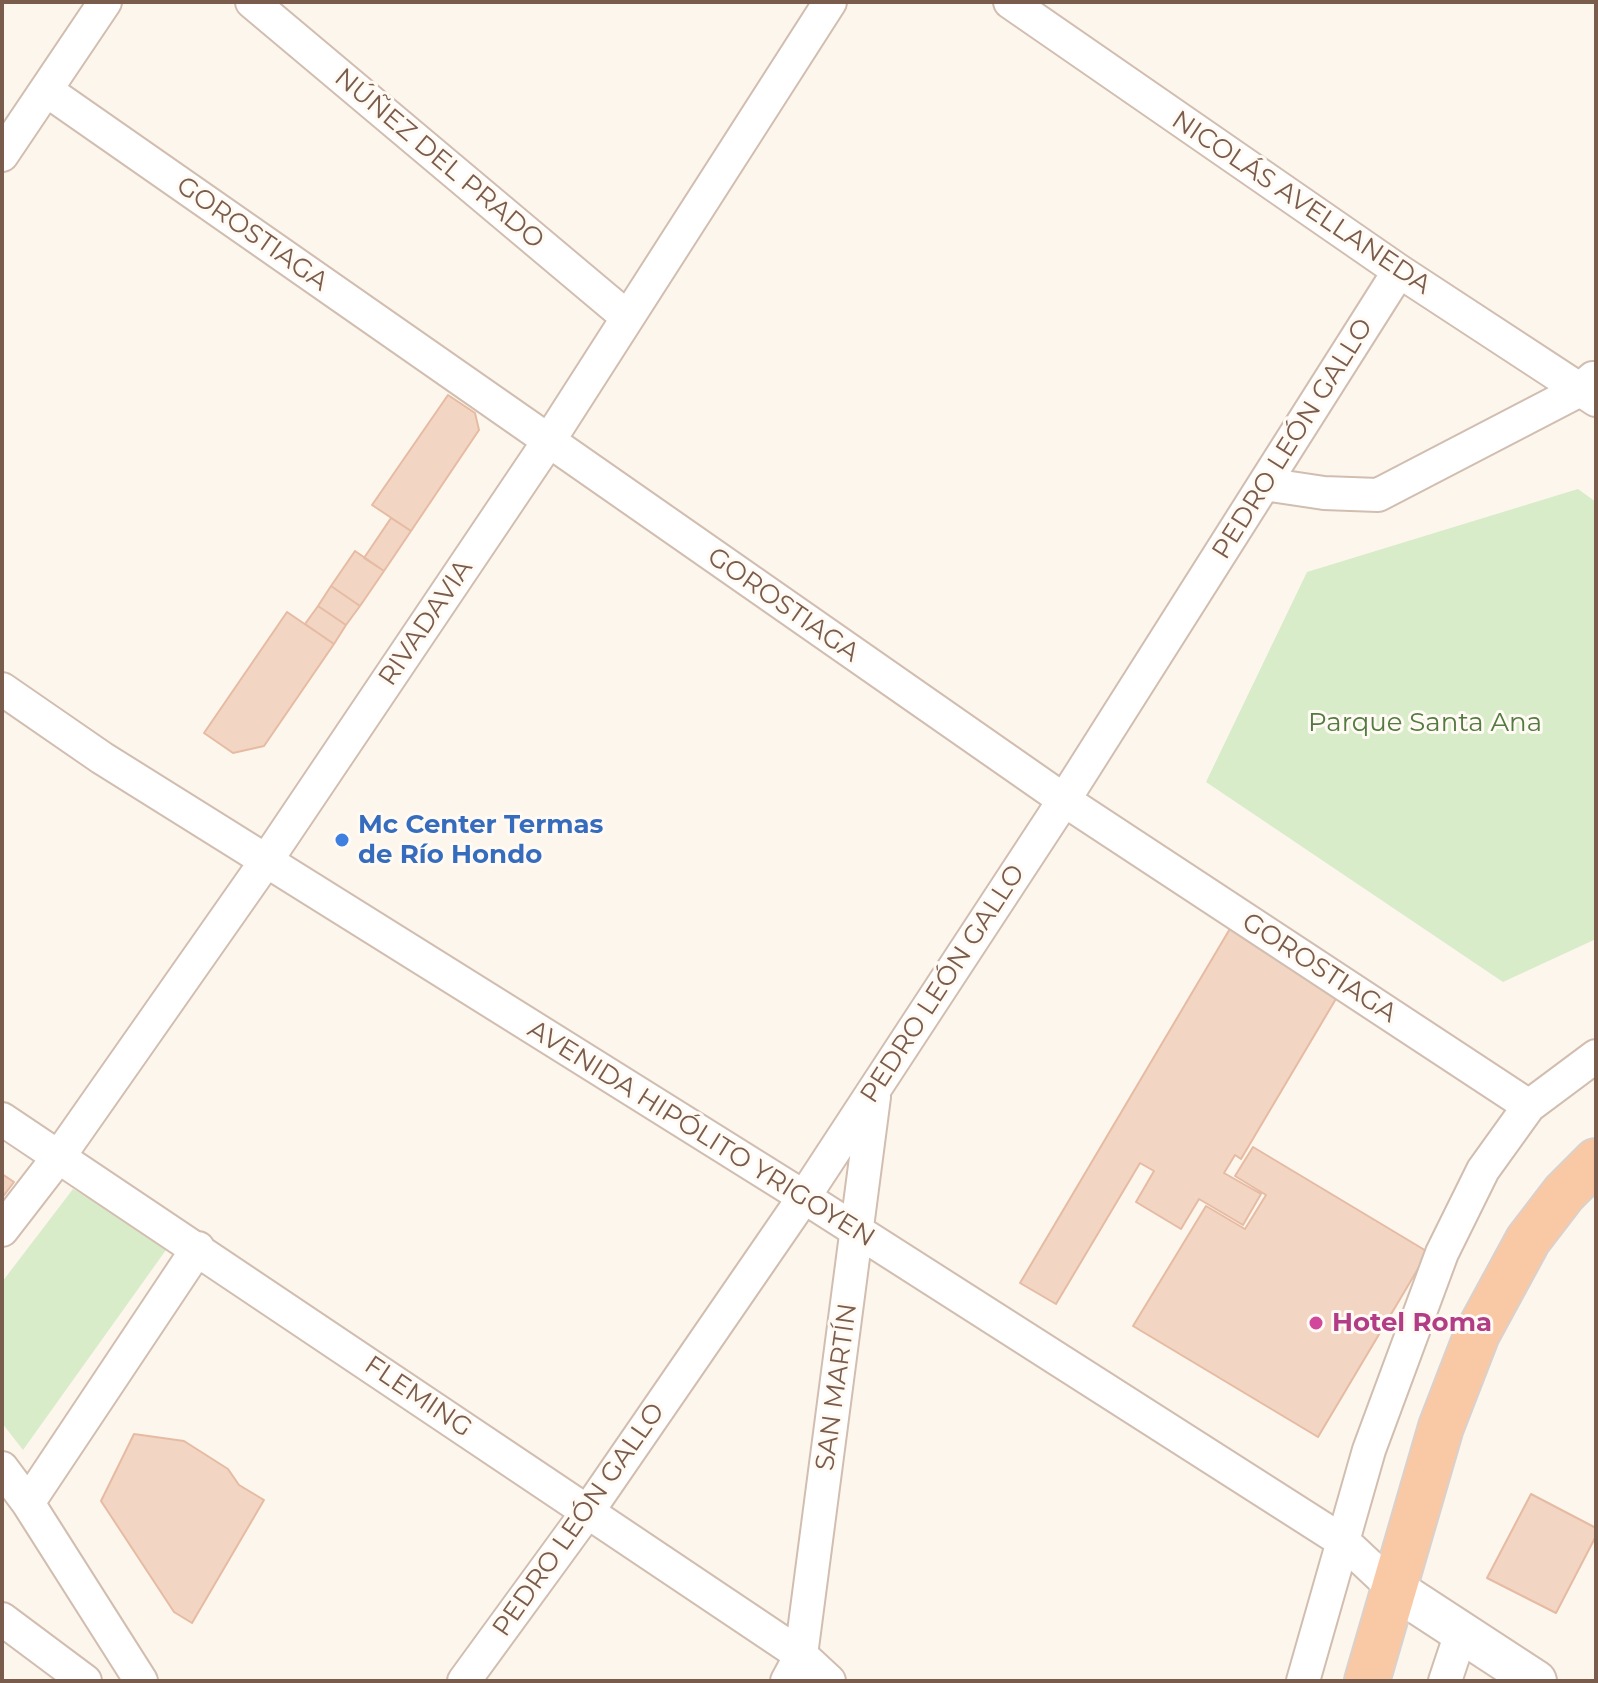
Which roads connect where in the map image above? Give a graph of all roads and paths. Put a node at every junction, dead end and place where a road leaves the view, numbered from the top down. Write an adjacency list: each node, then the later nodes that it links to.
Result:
1 (105, 2): 5 (street)
2 (252, 2): 8 (street, NÚÑEZ DEL PRADO)
3 (830, 2): 8 (street, RIVADAVIA)
4 (1010, 2): 7 (street, NICOLÁS AVELLANEDA)
5 (46, 90): 6 (street); 10 (street, GOROSTIAGA)
6 (2, 155)
7 (1399, 271): 9 (street, NICOLÁS AVELLANEDA); 11 (street, PEDRO LEÓN GALLO)
8 (627, 317): 10 (street, RIVADAVIA)
9 (1591, 388): 11 (street)
10 (548, 442): 13 (street, GOROSTIAGA); 14 (street, RIVADAVIA)
11 (1264, 484): 13 (street, PEDRO LEÓN GALLO)
12 (2, 689): 14 (street, AVENIDA HIPÓLITO YRIGOYEN)
13 (1064, 800): 16 (street, PEDRO LEÓN GALLO); 17 (street, GOROSTIAGA)
14 (266, 861): 19 (street, RIVADAVIA); 21 (street, AVENIDA HIPÓLITO YRIGOYEN)
15 (1596, 1056): 17 (street)
16 (875, 1089): 21 (street, PEDRO LEÓN GALLO); 23 (street, SAN MARTÍN)
17 (1529, 1106): 28 (street)
18 (2, 1119): 19 (street, FLEMING)
19 (60, 1155): 22 (street, RIVADAVIA); 24 (street, FLEMING)
20 (1596, 1161): 29 (highway)
21 (804, 1197): 23 (street, AVENIDA HIPÓLITO YRIGOYEN); 27 (street, PEDRO LEÓN GALLO)
22 (2, 1230)
23 (857, 1233): 28 (street, AVENIDA HIPÓLITO YRIGOYEN); 32 (street, SAN MARTÍN)
24 (198, 1248): 26 (street); 27 (street, FLEMING)
25 (2, 1468): 26 (street)
26 (28, 1503): 34 (street)
27 (588, 1511): 32 (street, FLEMING); 35 (street, PEDRO LEÓN GALLO)
28 (1344, 1542): 29 (street, AVENIDA HIPÓLITO YRIGOYEN); 37 (street)
29 (1392, 1587): 31 (street); 38 (highway)
30 (2, 1619): 33 (street)
31 (1461, 1633): 39 (street); 40 (street)
32 (794, 1668): 36 (street, FLEMING)
33 (85, 1681)
34 (141, 1681)
35 (464, 1681)
36 (829, 1681)
37 (1303, 1681)
38 (1367, 1681)
39 (1445, 1681)
40 (1536, 1681)

